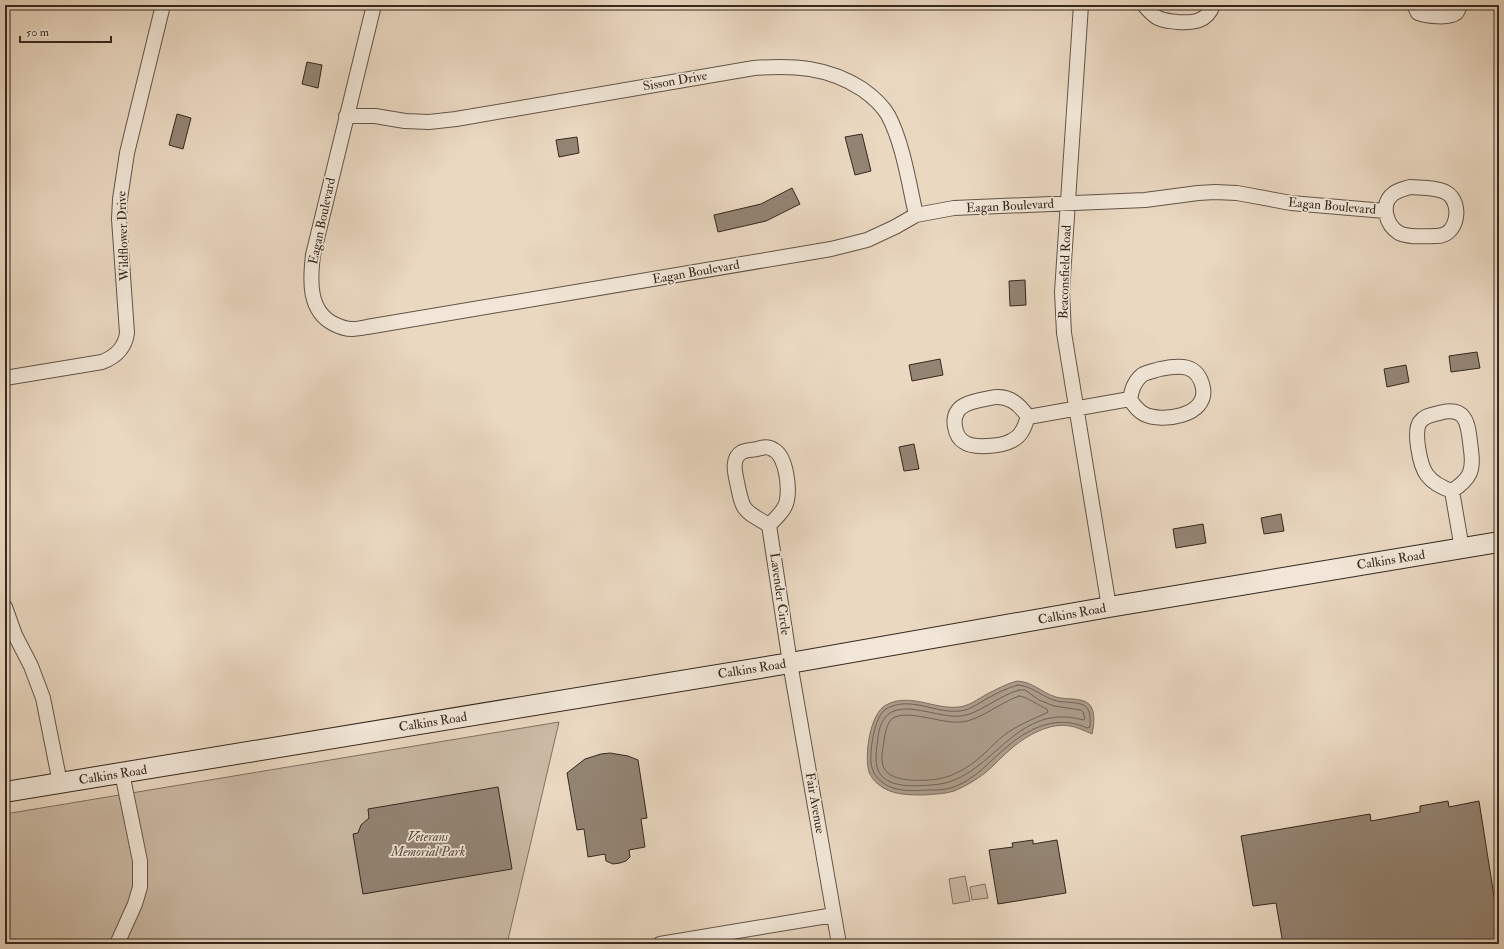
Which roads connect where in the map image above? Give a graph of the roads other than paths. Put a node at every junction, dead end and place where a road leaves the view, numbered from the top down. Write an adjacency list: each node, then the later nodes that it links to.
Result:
1 (163, 5): 12 (street, Wildflower Drive)
2 (374, 5): 8 (street, Eagan Boulevard)
3 (1081, 5): 9 (street, Beaconsfield Road)
4 (1144, 5): 5 (street)
5 (1213, 5)
6 (1414, 5): 7 (street)
7 (1460, 5)
8 (346, 116): 11 (street, Sisson Drive); 11 (street, Eagan Boulevard)
9 (1068, 203): 10 (street, Eagan Boulevard); 11 (street, Eagan Boulevard); 14 (street, Beaconsfield Road)
10 (1386, 211): 10 (street, Eagan Boulevard)
11 (916, 215)
12 (5, 378)
13 (1130, 399): 13 (street); 14 (street)
14 (1076, 408): 15 (street); 21 (street, Beaconsfield Road)
15 (1028, 417): 15 (street)
16 (1452, 491): 16 (street); 19 (street)
17 (769, 525): 17 (street); 22 (street, Lavender Circle)
18 (1499, 542): 19 (main road, Calkins Road)
19 (1462, 549): 21 (main road, Calkins Road)
20 (5, 607): 24 (street)
21 (1109, 607): 22 (main road, Calkins Road)
22 (790, 663): 23 (main road, Calkins Road); 26 (street, Fair Avenue)
23 (122, 773): 24 (main road, Calkins Road); 27 (street)
24 (60, 783): 25 (main road, Calkins Road)
25 (5, 792)
26 (834, 915): 28 (street); 29 (street, Fair Avenue)
27 (119, 944)
28 (660, 944)
29 (839, 944)

